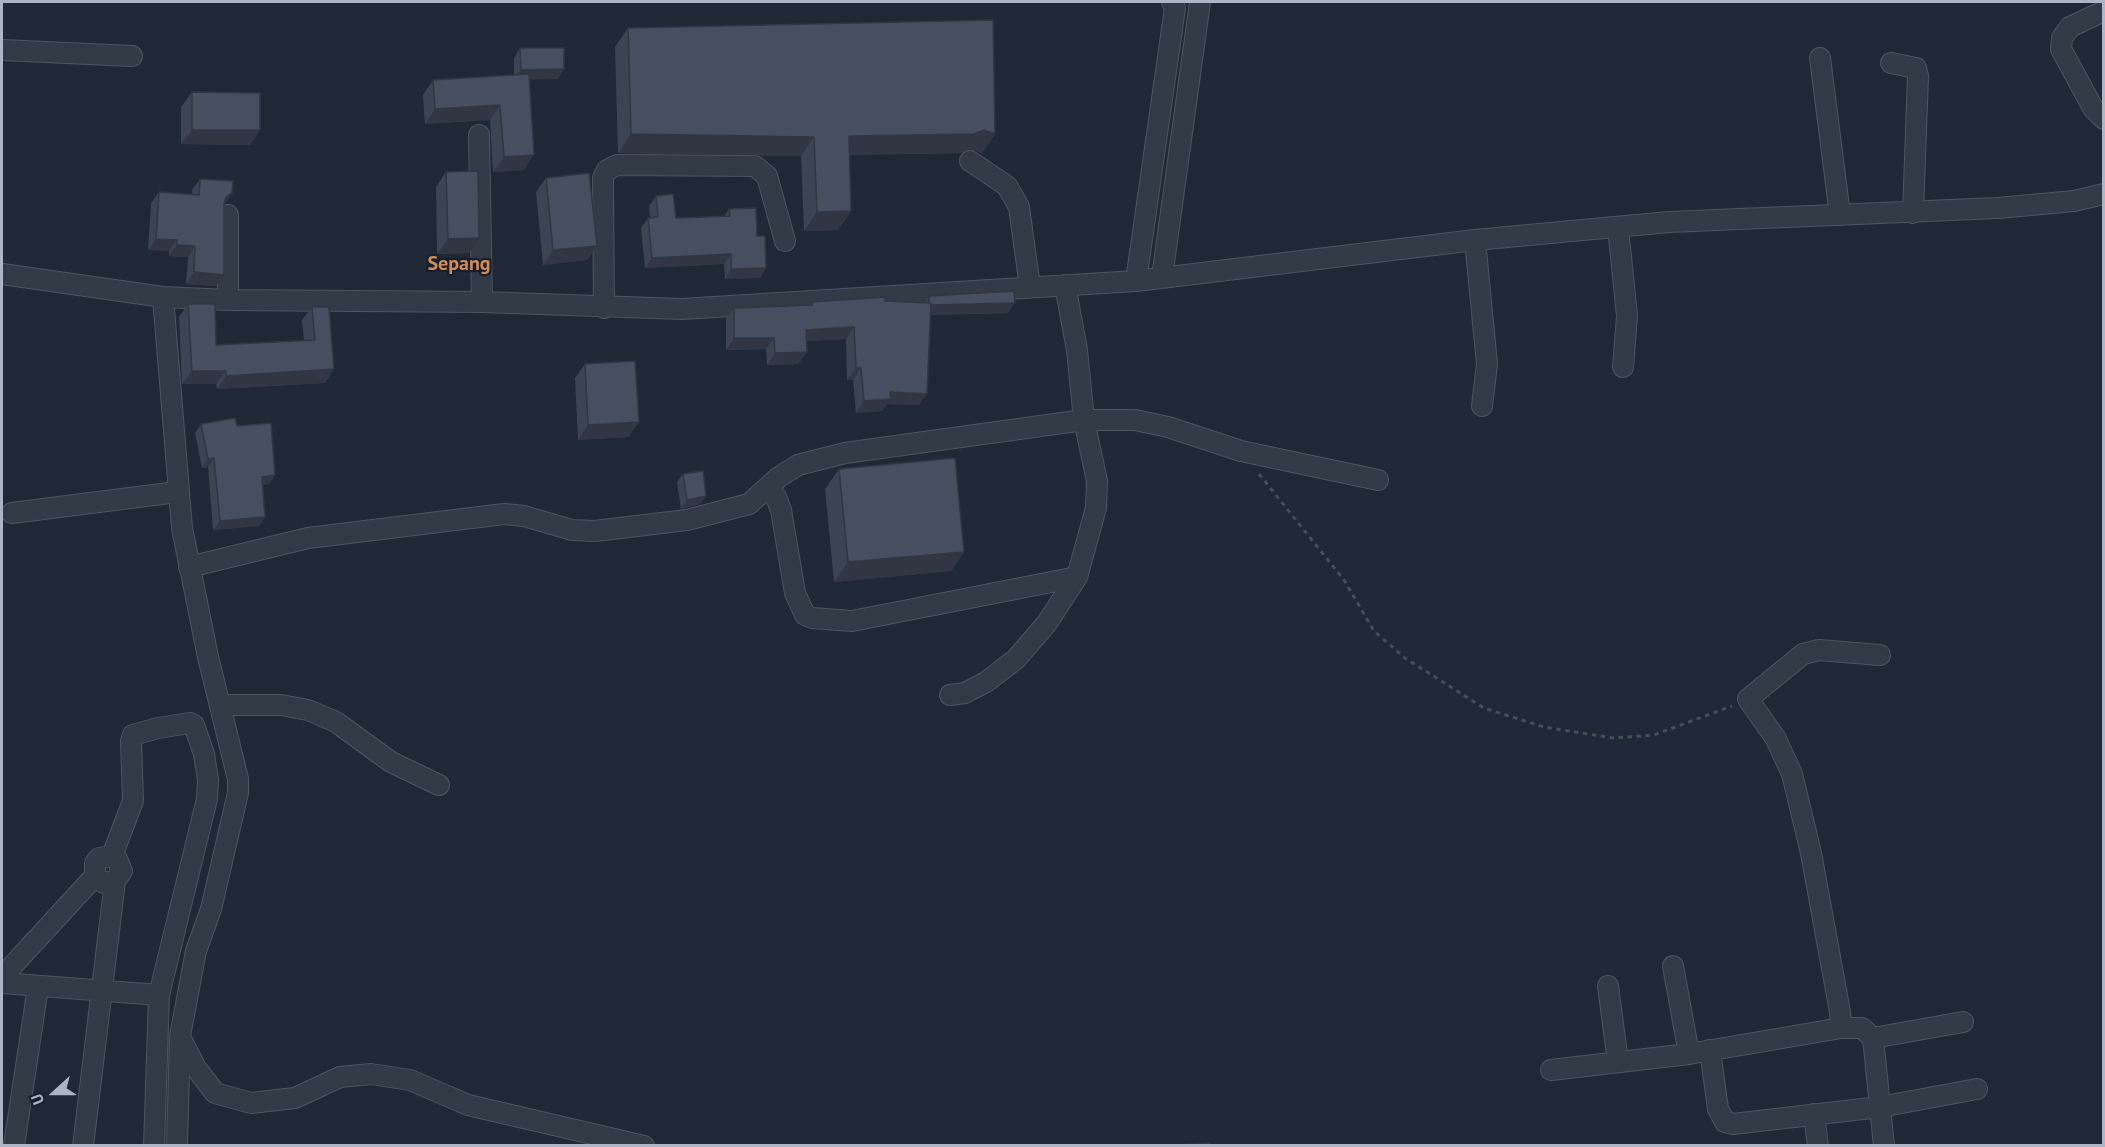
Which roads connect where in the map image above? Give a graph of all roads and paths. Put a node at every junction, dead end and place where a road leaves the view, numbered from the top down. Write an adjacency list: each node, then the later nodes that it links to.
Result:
1 (1172, 2): 4 (street)
2 (1200, 2): 5 (street)
3 (2103, 11): 10 (street)
4 (1170, 46): 5 (street); 14 (street)
5 (1194, 48): 15 (street)
6 (2, 50): 7 (street)
7 (132, 56)
8 (1820, 58): 18 (street)
9 (1892, 63): 16 (street)
10 (2103, 119)
11 (478, 135): 29 (street)
12 (970, 161): 26 (street)
13 (2103, 194): 16 (street)
14 (1148, 198): 15 (street); 24 (street)
15 (1173, 199): 23 (street)
16 (1913, 213): 18 (street)
17 (228, 215): 28 (street)
18 (1840, 215): 19 (street)
19 (1618, 227): 20 (street); 31 (street)
20 (1475, 240): 23 (street); 32 (street)
21 (785, 241): 30 (street)
22 (2, 274): 27 (street)
23 (1162, 278): 24 (street)
24 (1136, 281): 25 (street)
25 (1065, 285): 26 (street); 33 (street)
26 (1030, 287): 30 (street)
27 (163, 297): 28 (street); 37 (street)
28 (228, 300): 29 (street)
29 (482, 302): 30 (street)
30 (604, 308)
31 (1623, 367)
32 (1482, 406)
33 (1084, 420): 34 (street); 36 (street); 40 (street)
34 (1241, 452): 35 (street); 43 (path)
35 (1378, 480)
36 (768, 490): 39 (street); 40 (street)
37 (177, 492): 38 (street); 39 (street)
38 (12, 513)
39 (189, 567): 44 (street)
40 (1077, 577): 42 (street)
41 (1881, 655): 43 (street)
42 (950, 695)
43 (1748, 699): 57 (street)
44 (221, 705): 45 (street); 58 (street)
45 (439, 785)
46 (112, 856): 47 (street); 48 (street); 55 (street)
47 (95, 876): 48 (street); 50 (street)
48 (116, 881): 54 (street)
49 (1673, 966): 61 (street)
50 (2, 977)
51 (2, 983): 53 (street)
52 (1608, 986): 62 (street)
53 (38, 987): 54 (street); 67 (street)
54 (103, 991): 55 (street); 68 (street)
55 (159, 995): 69 (street)
56 (1963, 1022): 59 (street)
57 (1841, 1028): 59 (street); 60 (street)
58 (180, 1036): 70 (street); 71 (street)
59 (1873, 1038): 65 (street)
60 (1710, 1050): 61 (street); 66 (street)
61 (1689, 1054): 62 (street)
62 (1618, 1062): 63 (street)
63 (1551, 1070)
64 (1977, 1089): 65 (street)
65 (1880, 1107): 66 (street); 73 (street)
66 (1814, 1114): 72 (street)
67 (14, 1146)
68 (83, 1146)
69 (154, 1146)
70 (177, 1146)
71 (644, 1146)
72 (1818, 1146)
73 (1884, 1146)

